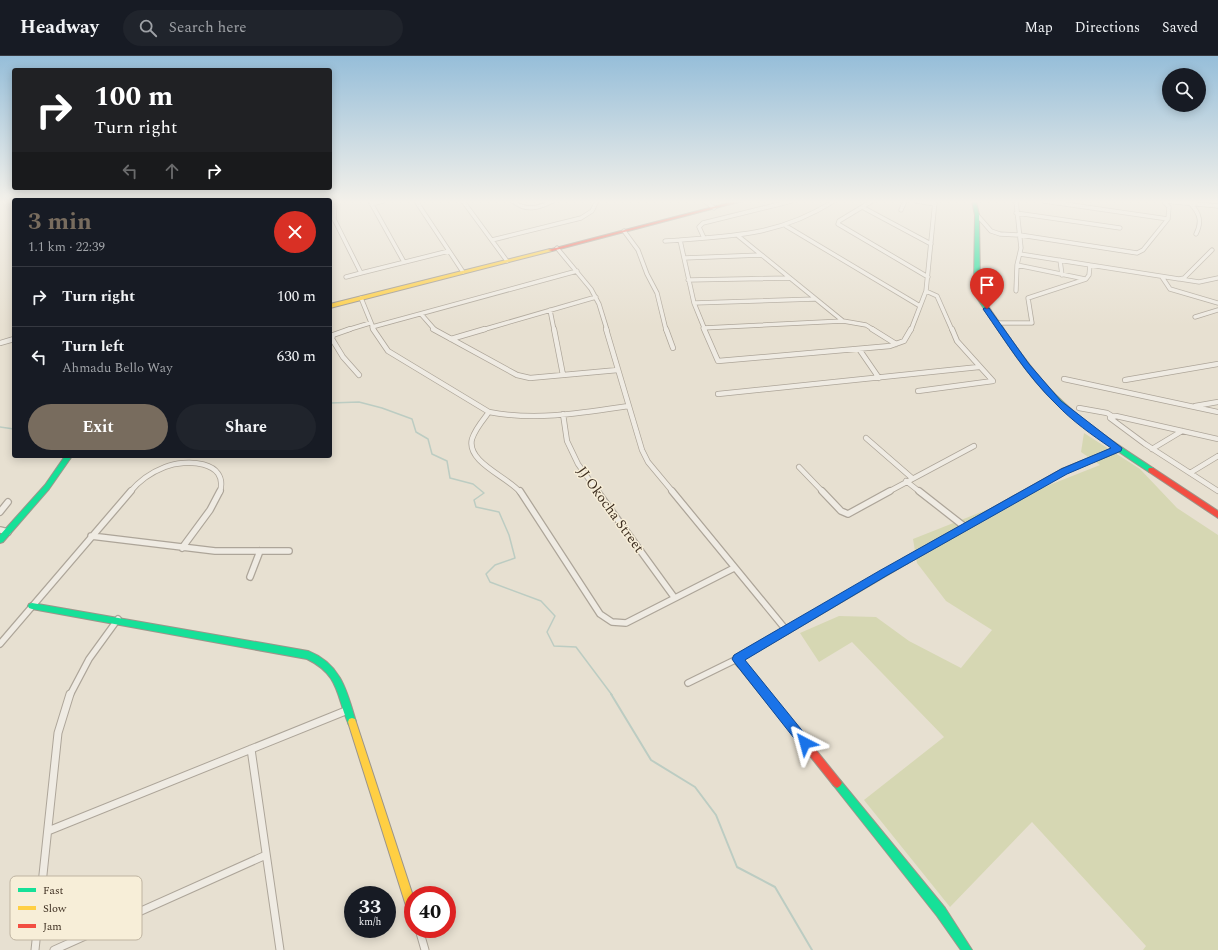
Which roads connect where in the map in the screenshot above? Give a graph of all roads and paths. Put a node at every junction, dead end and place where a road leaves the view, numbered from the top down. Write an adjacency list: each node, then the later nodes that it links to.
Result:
1 (346, 243): 29 (street)
2 (393, 243): 24 (street)
3 (444, 243): 18 (street)
4 (494, 243): 23 (street)
5 (578, 243): 16 (street)
6 (633, 243): 60 (street)
7 (681, 243): 21 (street)
8 (746, 243): 20 (street)
9 (814, 243): 47 (street)
10 (870, 243): 32 (street)
11 (977, 243): 53 (street)
12 (1020, 243): 19 (street)
13 (1070, 243): 14 (street)
14 (1150, 243)
15 (932, 244): 32 (street)
16 (557, 248): 23 (street); 27 (street)
17 (1212, 250): 37 (street)
18 (449, 251): 24 (street); 28 (street)
19 (1020, 254): 22 (street); 26 (street)
20 (761, 255): 21 (street); 34 (street)
21 (684, 258): 38 (street)
22 (1060, 260): 25 (street); 30 (street)
23 (507, 261): 28 (street)
24 (404, 262): 29 (street)
25 (1090, 265): 33 (street); 36 (street)
26 (1016, 266): 30 (street); 40 (street)
27 (577, 271): 41 (street); 50 (street)
28 (463, 272): 42 (street)
29 (361, 273): 31 (street)
30 (1062, 275): 36 (street)
31 (346, 277)
32 (928, 277): 39 (street)
33 (1162, 277): 37 (street); 45 (street)
34 (790, 278): 38 (street); 43 (street)
35 (1218, 278): 37 (street)
36 (1086, 279): 53 (street)
37 (1180, 279)
38 (688, 280): 44 (street)
39 (926, 291): 47 (street); 63 (street)
40 (1016, 291)
41 (596, 297): 48 (street); 64 (street)
42 (361, 298): 46 (street); 54 (street)
43 (815, 299): 44 (street); 52 (street)
44 (694, 303): 55 (street)
45 (1218, 303)
46 (332, 305)
47 (920, 306): 59 (street)
48 (550, 310): 56 (street); 66 (street)
49 (1218, 310): 51 (street)
50 (421, 314): 54 (street); 56 (street)
51 (1195, 317)
52 (842, 321): 55 (street); 59 (street)
53 (996, 323): 84 (street)
54 (371, 325): 65 (street); 76 (street)
55 (703, 328): 61 (street)
56 (451, 339): 66 (street)
57 (12, 340): 58 (street)
58 (0, 343)
59 (896, 344): 61 (street)
60 (672, 348)
61 (859, 349): 67 (street)
62 (1218, 364): 69 (street)
63 (980, 367): 67 (street); 70 (street)
64 (618, 370): 66 (street); 73 (street)
65 (359, 375)
66 (563, 375)
67 (879, 378): 71 (street)
68 (1064, 379): 74 (street)
69 (1126, 380)
70 (918, 391)
71 (718, 394)
72 (1218, 402): 74 (street)
73 (629, 406): 78 (street); 104 (street)
74 (1192, 406): 77 (street)
75 (1079, 408): 79 (street)
76 (489, 412): 78 (street); 106 (street)
77 (1218, 412)
78 (563, 414): 106 (street, JJ Okocha Street)
79 (1112, 416): 80 (street); 85 (street)
80 (1182, 431): 82 (street); 85 (street)
81 (866, 438): 90 (street)
82 (1218, 439)
83 (974, 446): 90 (street)
84 (1118, 448): 95 (street); 96 (street)
85 (1152, 449): 89 (street)
86 (1218, 456): 89 (street)
87 (68, 458): 98 (street)
88 (799, 467): 91 (street)
89 (1190, 473): 92 (street)
90 (912, 478): 91 (street)
91 (906, 481): 96 (street)
92 (1218, 491)
93 (8, 502): 94 (street)
94 (0, 512)
95 (1218, 515)
96 (965, 527): 109 (street)
97 (0, 530): 98 (street)
98 (8, 532): 100 (street)
99 (92, 536): 101 (street); 101 (street); 107 (street)
100 (0, 540)
101 (182, 548): 102 (street)
102 (260, 551): 103 (street); 105 (street)
103 (289, 551)
104 (734, 568): 106 (street); 109 (street)
105 (250, 577)
106 (674, 597)
107 (32, 606): 108 (street); 110 (street)
108 (118, 619): 113 (street); 115 (street)
109 (787, 631): 111 (street)
110 (0, 644)
111 (738, 659): 112 (street); 127 (street)
112 (688, 683)
113 (348, 710): 114 (street); 118 (street)
114 (251, 750): 115 (street); 116 (street)
115 (48, 831): 117 (street)
116 (266, 855): 119 (street); 125 (street)
117 (43, 876)
118 (404, 886)
119 (142, 911)
120 (421, 938): 126 (street)
121 (36, 940): 123 (street)
122 (76, 940): 124 (street)
123 (35, 950)
124 (54, 950)
125 (280, 950)
126 (425, 950)
127 (967, 950)

